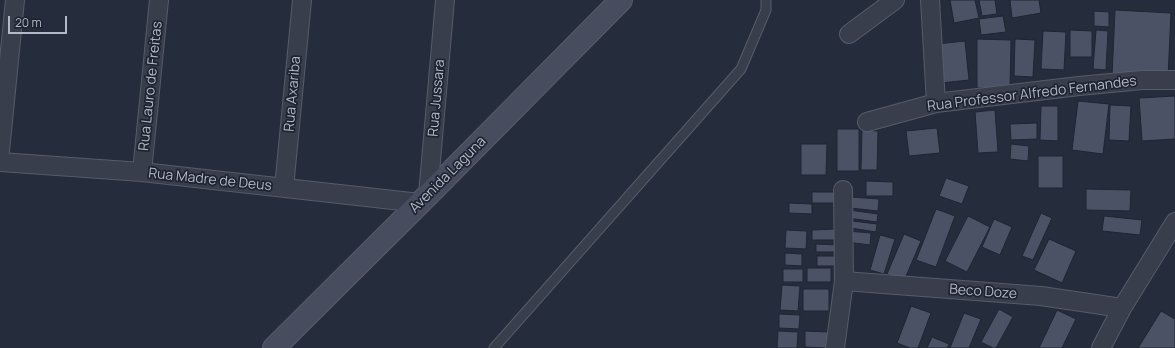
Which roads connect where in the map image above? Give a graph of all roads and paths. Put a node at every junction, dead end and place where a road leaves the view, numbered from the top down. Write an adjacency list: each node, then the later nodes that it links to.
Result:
1 (15, 0): 13 (street)
2 (159, 0): 15 (street, Rua Lauro de Freitas)
3 (302, 0): 16 (street, Rua Axariba)
4 (445, 0): 18 (street, Rua Jussara)
5 (621, 0): 18 (main road, Avenida Laguna)
6 (766, 0): 23 (lane)
7 (895, 0): 9 (street)
8 (930, 0): 11 (street)
9 (849, 34)
10 (1175, 80): 11 (street, Rua Professor Alfredo Fernandes)
11 (936, 103): 12 (street, Rua Professor Alfredo Fernandes)
12 (867, 122)
13 (0, 151)
14 (0, 162): 15 (street, Rua Madre de Deus)
15 (142, 172): 16 (street, Rua Madre de Deus)
16 (284, 188): 18 (street, Rua Madre de Deus)
17 (843, 190): 20 (street)
18 (424, 199): 22 (main road, Avenida Laguna)
19 (1175, 222): 21 (street)
20 (844, 281): 21 (street, Beco Doze); 24 (street)
21 (1122, 308): 25 (street)
22 (274, 348)
23 (494, 348)
24 (835, 348)
25 (1101, 348)

